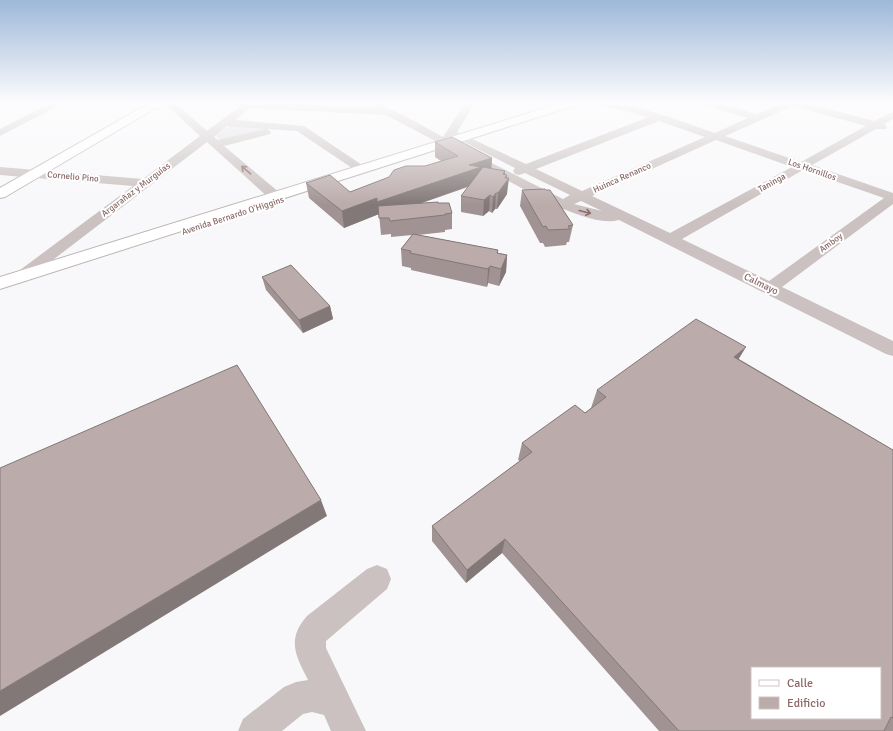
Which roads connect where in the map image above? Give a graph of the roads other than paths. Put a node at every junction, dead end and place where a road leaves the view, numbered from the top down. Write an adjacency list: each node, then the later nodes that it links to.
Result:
1 (98, 137): 18 (main road)
2 (209, 137): 12 (street)
3 (214, 137): 12 (street, Argarañaz y Murguías)
4 (227, 137): 12 (street)
5 (315, 137): 16 (street)
6 (443, 137): 13 (street, Calmayo)
7 (450, 137): 13 (street)
8 (607, 137): 15 (street)
9 (716, 137): 14 (street, Los Hornillos); 22 (street, Huinca Renanco)
10 (853, 137): 14 (street, Taninga)
11 (464, 138): 13 (main road, Avenida Bernardo O'Higgins); 15 (street, Calmayo)
12 (212, 140): 20 (street, Argarañaz y Murguías); 23 (street, one-way to 12)
13 (449, 140): 16 (main road, Avenida Bernardo O'Higgins); 19 (street, Calmayo); 31 (main road, Avenida Bernardo O'Higgins)
14 (802, 166): 24 (street, Los Hornillos); 27 (street, Taninga)
15 (526, 168): 19 (street); 22 (street, Calmayo)
16 (362, 169): 23 (main road, Avenida Bernardo O'Higgins)
17 (0, 171): 18 (street, Cornelio Pino)
18 (36, 174): 20 (street, Cornelio Pino); 21 (main road)
19 (507, 175): 25 (street, Calmayo)
20 (146, 183): 28 (street, Argarañaz y Murguías)
21 (0, 194)
22 (582, 195): 25 (street, Huinca Renanco); 26 (street, Calmayo)
23 (275, 196): 28 (main road, Avenida Bernardo O'Higgins)
24 (893, 198): 30 (street, Amboy)
25 (562, 204): 26 (street, Calmayo, one-way to 26)
26 (630, 218): 27 (street, Calmayo)
27 (671, 239): 30 (street, Calmayo)
28 (22, 276): 29 (main road, Avenida Bernardo O'Higgins)
29 (0, 283)
30 (770, 288): 32 (street, Calmayo)
31 (0, 290)
32 (893, 349)
33 (377, 579): 34 (street)
34 (333, 700): 35 (street); 36 (street)
35 (255, 731)
36 (349, 731)

